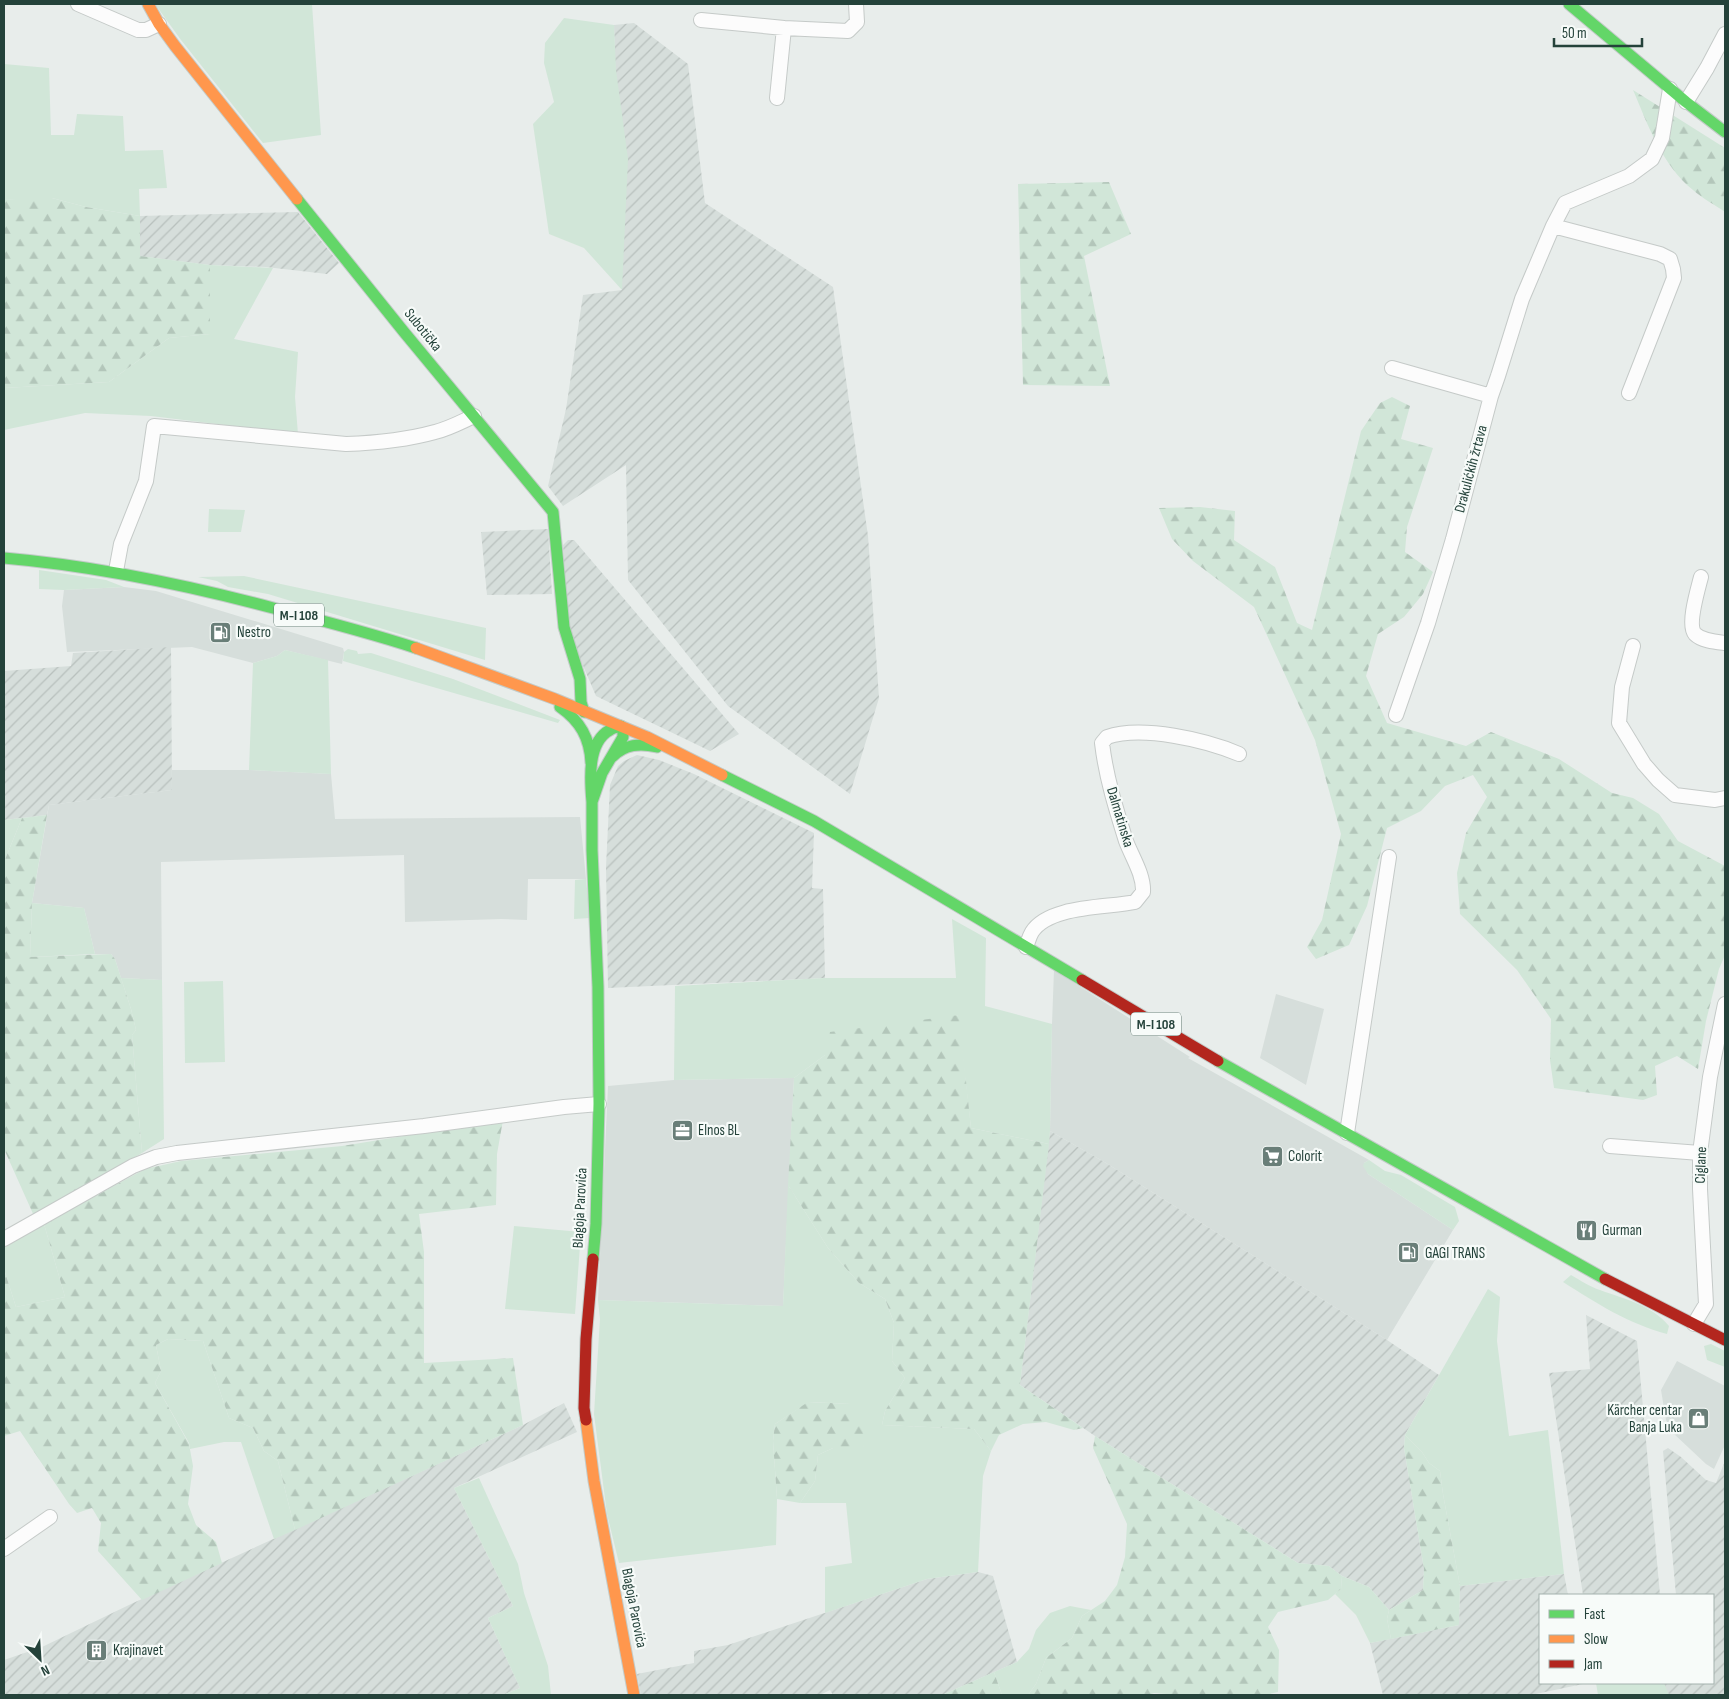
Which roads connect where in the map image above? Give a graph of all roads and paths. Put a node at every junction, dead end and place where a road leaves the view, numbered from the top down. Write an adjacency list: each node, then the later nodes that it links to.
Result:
1 (78, 4): 6 (street)
2 (148, 4): 6 (street, Subotička)
3 (856, 4): 7 (street)
4 (1569, 4): 9 (street)
5 (701, 20): 7 (street)
6 (159, 24): 17 (street, Subotička)
7 (784, 28): 10 (street)
8 (1725, 34): 11 (street)
9 (1670, 89): 11 (street); 13 (street, Drakulićkih žrtava)
10 (778, 98)
11 (1686, 102): 12 (street)
12 (1725, 132)
13 (1554, 226): 15 (street); 16 (street, Drakulićkih žrtava)
14 (1392, 368): 16 (street)
15 (1629, 393)
16 (1490, 396): 25 (street, Drakulićkih žrtava)
17 (474, 416): 19 (street); 24 (street, Subotička)
18 (5, 560): 19 (street, M-I 108)
19 (116, 571): 23 (street, M-I 108)
20 (1701, 577): 21 (street)
21 (1725, 644)
22 (1633, 646): 31 (street)
23 (538, 693): 24 (street, M-I 108); 30 (street)
24 (584, 712): 26 (street, M-I 108)
25 (1396, 715)
26 (621, 726): 27 (street, M-I 108); 29 (street, Blagoja Parovića); 30 (street)
27 (679, 754): 29 (street); 34 (street, M-I 108)
28 (1239, 754): 34 (street, Dalmatinska)
29 (612, 756): 32 (street, Blagoja Parovića)
30 (591, 763): 32 (street)
31 (1725, 798)
32 (592, 802): 36 (street, Blagoja Parovića)
33 (1389, 857): 37 (street)
34 (1026, 947): 37 (street, M-I 108)
35 (1725, 1004): 39 (street, Ciglane)
36 (599, 1104): 40 (street); 45 (street, Blagoja Parovića)
37 (1347, 1133): 41 (street, M-I 108)
38 (1610, 1146): 39 (street)
39 (1700, 1153): 41 (street, Ciglane)
40 (4, 1239)
41 (1694, 1324): 42 (street, M-I 108)
42 (1725, 1340)
43 (50, 1518): 44 (street)
44 (4, 1549)
45 (634, 1695)

